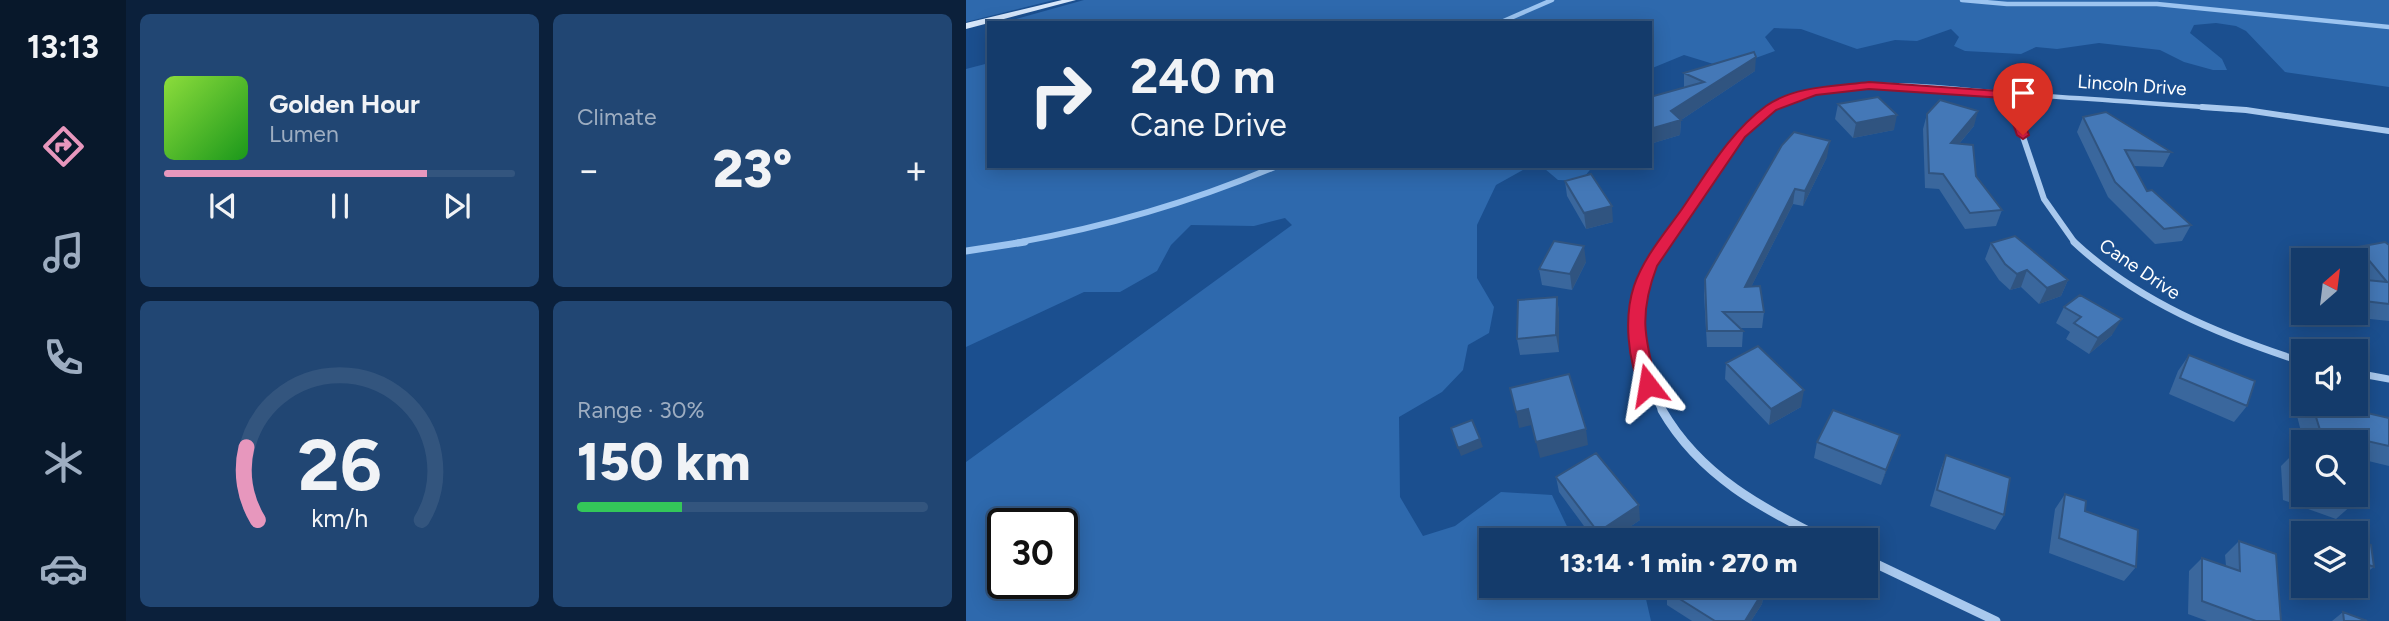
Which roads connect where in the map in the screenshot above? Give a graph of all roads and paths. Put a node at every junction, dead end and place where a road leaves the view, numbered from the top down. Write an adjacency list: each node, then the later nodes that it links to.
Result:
1 (1072, 0): 2 (street)
2 (966, 26)
3 (2009, 95): 4 (street, Lincoln Drive); 5 (street, Cane Drive); 8 (street, Lincoln Drive)
4 (2389, 131)
5 (2291, 358)
6 (2368, 375): 7 (street)
7 (2389, 379)
8 (1803, 528)
9 (1878, 565): 10 (street)
10 (1996, 621)

